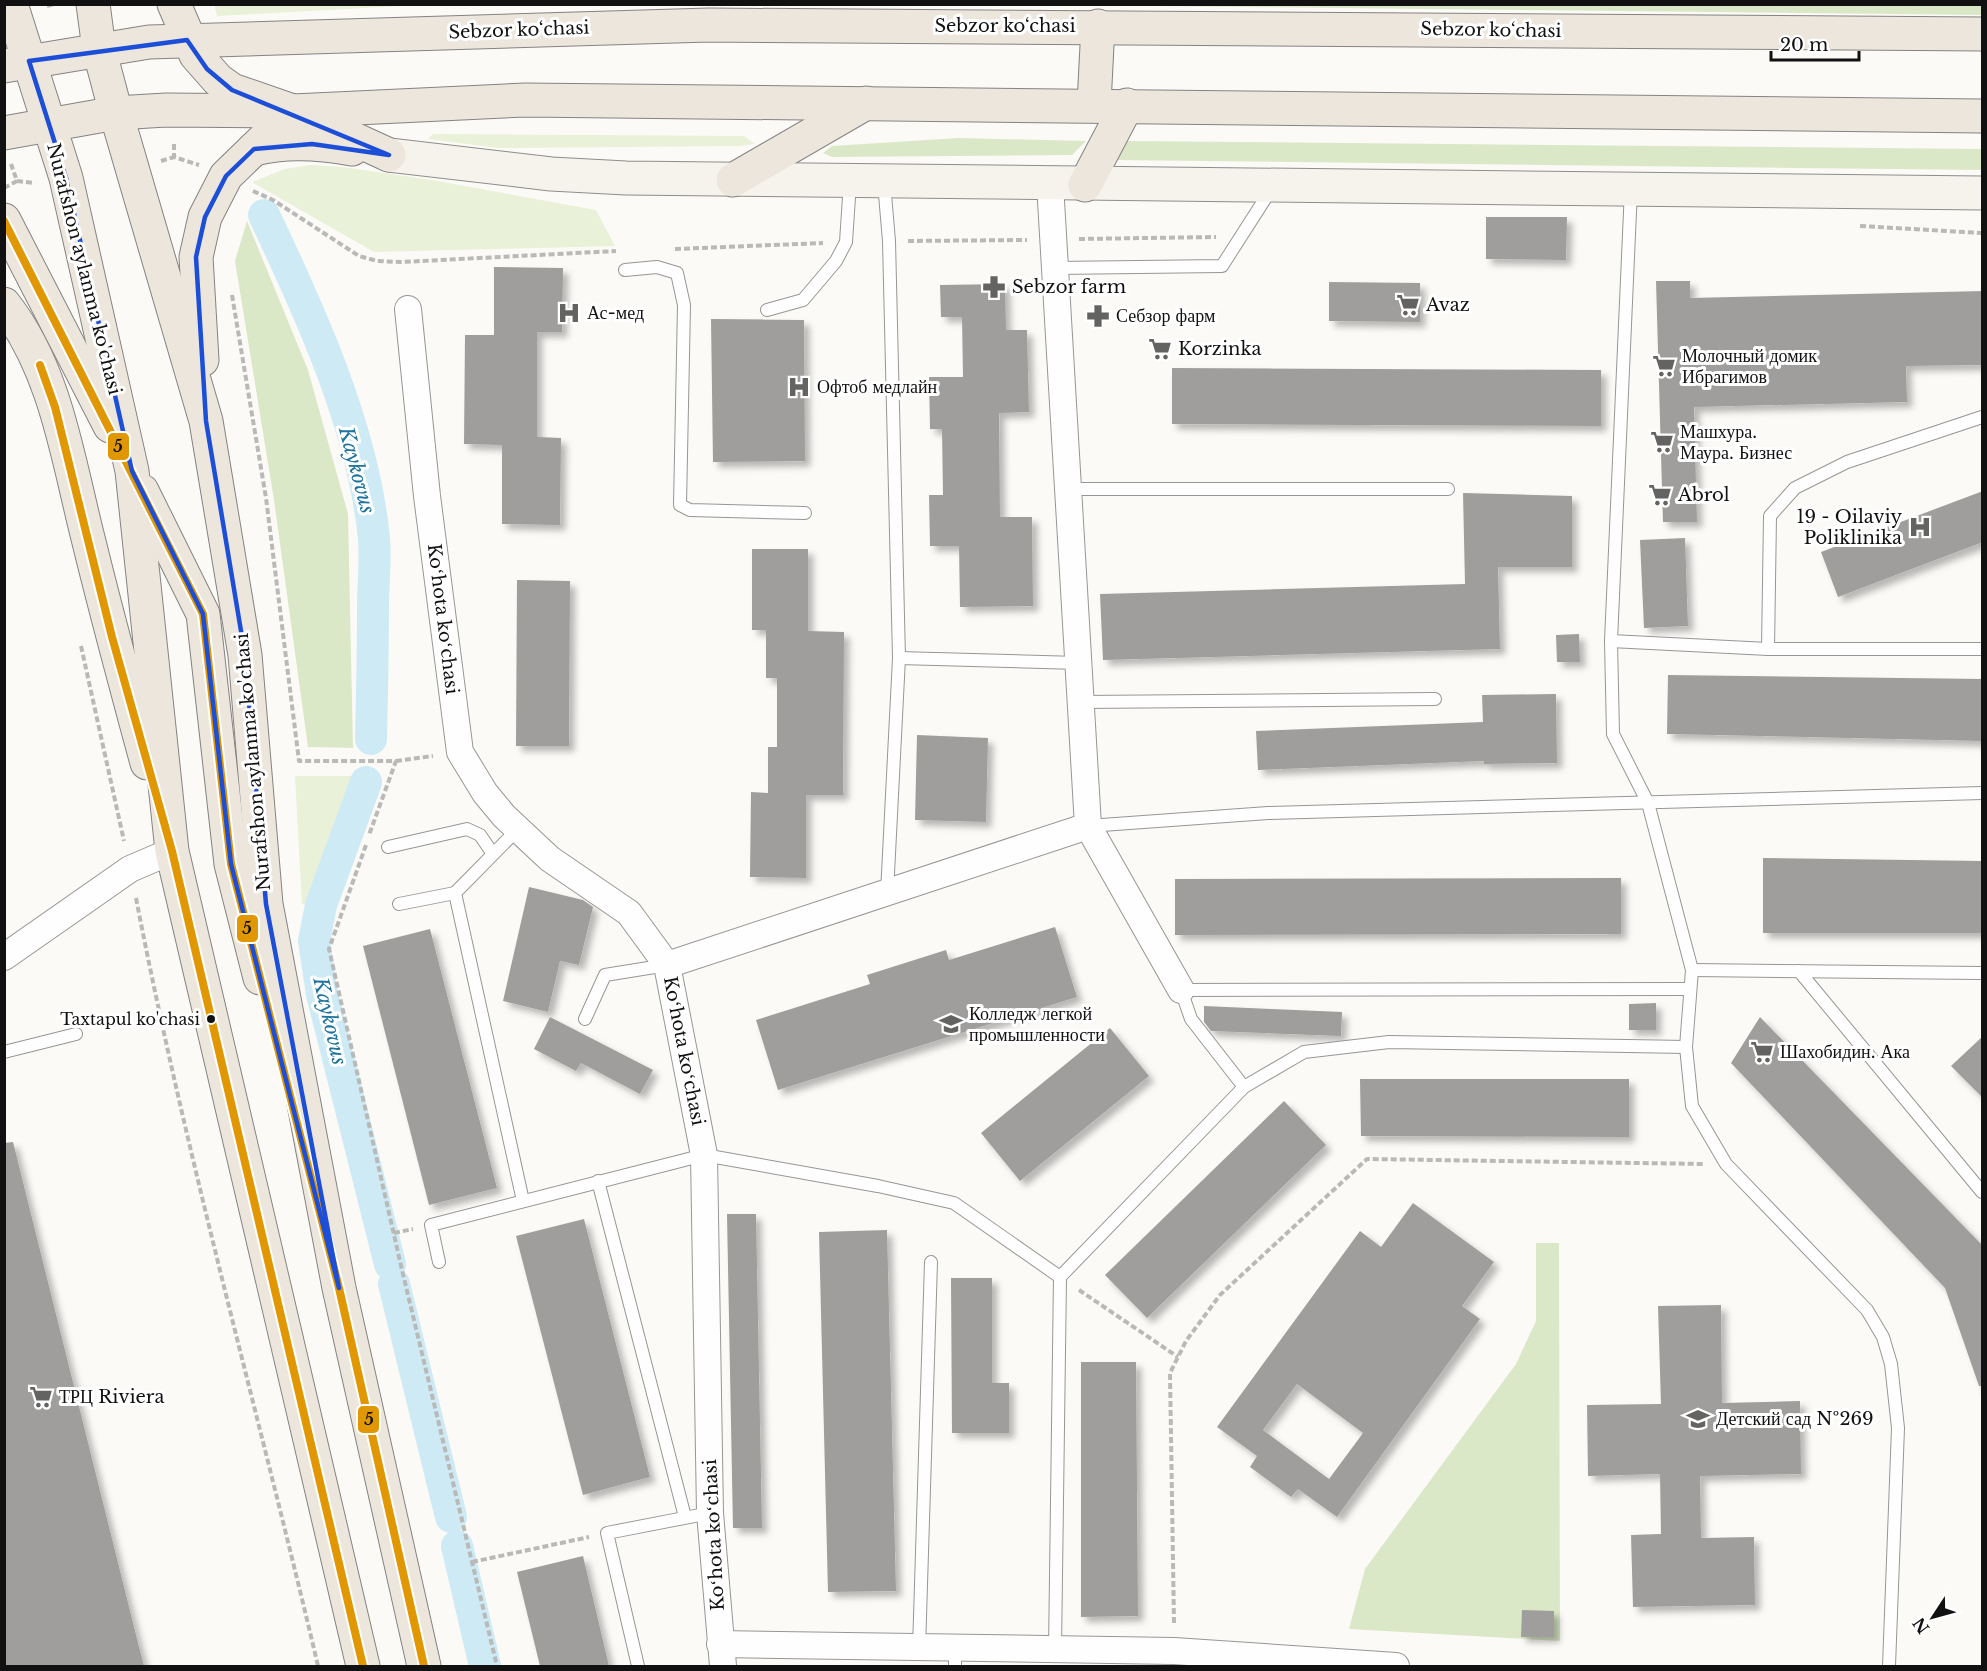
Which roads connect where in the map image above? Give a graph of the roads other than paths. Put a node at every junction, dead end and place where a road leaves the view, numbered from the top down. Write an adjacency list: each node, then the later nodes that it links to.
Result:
1 (11, 4): 10 (main road, Nurafshon aylanma ko'chasi)
2 (93, 4): 9 (main road, Nurafshon aylanma ko'chasi)
3 (174, 4): 8 (main road)
4 (668, 4): 5 (main road)
5 (708, 24): 6 (main road, Sebzor ko‘chasi); 8 (main road, Sebzor ko‘chasi)
6 (1098, 26): 7 (main road, Sebzor ko‘chasi); 12 (main road)
7 (1983, 34)
8 (187, 40): 9 (main road, Sebzor ko‘chasi); 14 (main road)
9 (99, 49): 10 (main road, Sebzor ko‘chasi); 15 (main road, Nurafshon aylanma ko'chasi)
10 (17, 64): 17 (main road, Nurafshon aylanma ko'chasi)
11 (866, 103): 12 (main road); 14 (main road); 21 (main road)
12 (1094, 104): 13 (main road)
13 (1127, 105): 16 (main road); 25 (main road)
14 (293, 111): 15 (main road); 19 (main road); 20 (main road)
15 (116, 113): 17 (main road); 36 (main road, Nurafshon aylanma ko'chasi)
16 (1983, 116)
17 (48, 124): 18 (main road); 37 (main road, Nurafshon aylanma ko'chasi)
18 (8, 148)
19 (254, 149): 20 (main road); 36 (main road)
20 (389, 155): 21 (street)
21 (733, 180): 22 (street)
22 (850, 182): 23 (street); 34 (lane)
23 (884, 183): 24 (street); 44 (lane)
24 (1050, 184): 25 (street); 30 (street)
25 (1085, 185): 26 (street)
26 (1274, 186): 27 (street); 30 (lane)
27 (1631, 189): 28 (street); 41 (lane)
28 (1983, 192)
29 (4, 220): 37 (main road)
30 (1054, 268): 38 (street)
31 (625, 270): 40 (lane)
32 (4, 304): 53 (main road)
33 (408, 309): 51 (street, Koʻhota koʻchasi)
34 (767, 310)
35 (1983, 417): 42 (lane)
36 (206, 421): 77 (main road, Nurafshon aylanma ko'chasi)
37 (132, 471): 53 (main road, Nurafshon aylanma ko'chasi); 77 (main road)
38 (1068, 489): 39 (lane); 45 (street)
39 (1448, 489)
40 (805, 513)
41 (1611, 641): 42 (lane); 49 (lane)
42 (1768, 649): 43 (lane)
43 (1983, 649)
44 (899, 658): 45 (lane); 56 (lane)
45 (1078, 663): 47 (street)
46 (1435, 699): 47 (lane)
47 (1081, 702): 50 (street)
48 (1983, 793): 49 (lane)
49 (1648, 803): 50 (lane); 60 (lane)
50 (1088, 826): 56 (street); 64 (street)
51 (518, 829): 54 (lane); 59 (street, Koʻhota koʻchasi)
52 (388, 847): 54 (lane)
53 (172, 851): 58 (street); 85 (main road, Nurafshon aylanma ko'chasi)
54 (493, 854): 55 (lane)
55 (455, 893): 57 (lane); 73 (lane)
56 (887, 893): 59 (street)
57 (399, 904)
58 (4, 957)
59 (667, 965): 65 (lane); 70 (street, Koʻhota koʻchasi)
60 (1692, 970): 61 (lane); 63 (lane)
61 (1799, 971): 62 (lane); 72 (lane)
62 (1983, 973)
63 (1690, 989): 64 (lane); 67 (lane)
64 (1181, 990): 69 (lane)
65 (585, 1020)
66 (76, 1034): 68 (lane)
67 (1686, 1047): 69 (lane); 89 (lane)
68 (4, 1052)
69 (1244, 1087): 76 (lane)
70 (704, 1155): 71 (lane); 76 (lane); 78 (street, Koʻhota koʻchasi)
71 (598, 1181): 73 (lane); 79 (lane)
72 (1983, 1192)
73 (523, 1201): 74 (lane)
74 (439, 1262)
75 (931, 1262): 80 (lane)
76 (1060, 1277): 81 (lane)
77 (339, 1288): 86 (main road, Nurafshon aylanma ko'chasi)
78 (710, 1513): 79 (lane); 82 (street, Koʻhota koʻchasi)
79 (685, 1517): 87 (lane)
80 (919, 1649): 82 (street); 83 (street)
81 (1055, 1650): 83 (street); 84 (street)
82 (722, 1655)
83 (955, 1658)
84 (1287, 1662): 88 (street)
85 (363, 1666)
86 (424, 1666)
87 (638, 1666)
88 (1396, 1666)
89 (1889, 1666)

